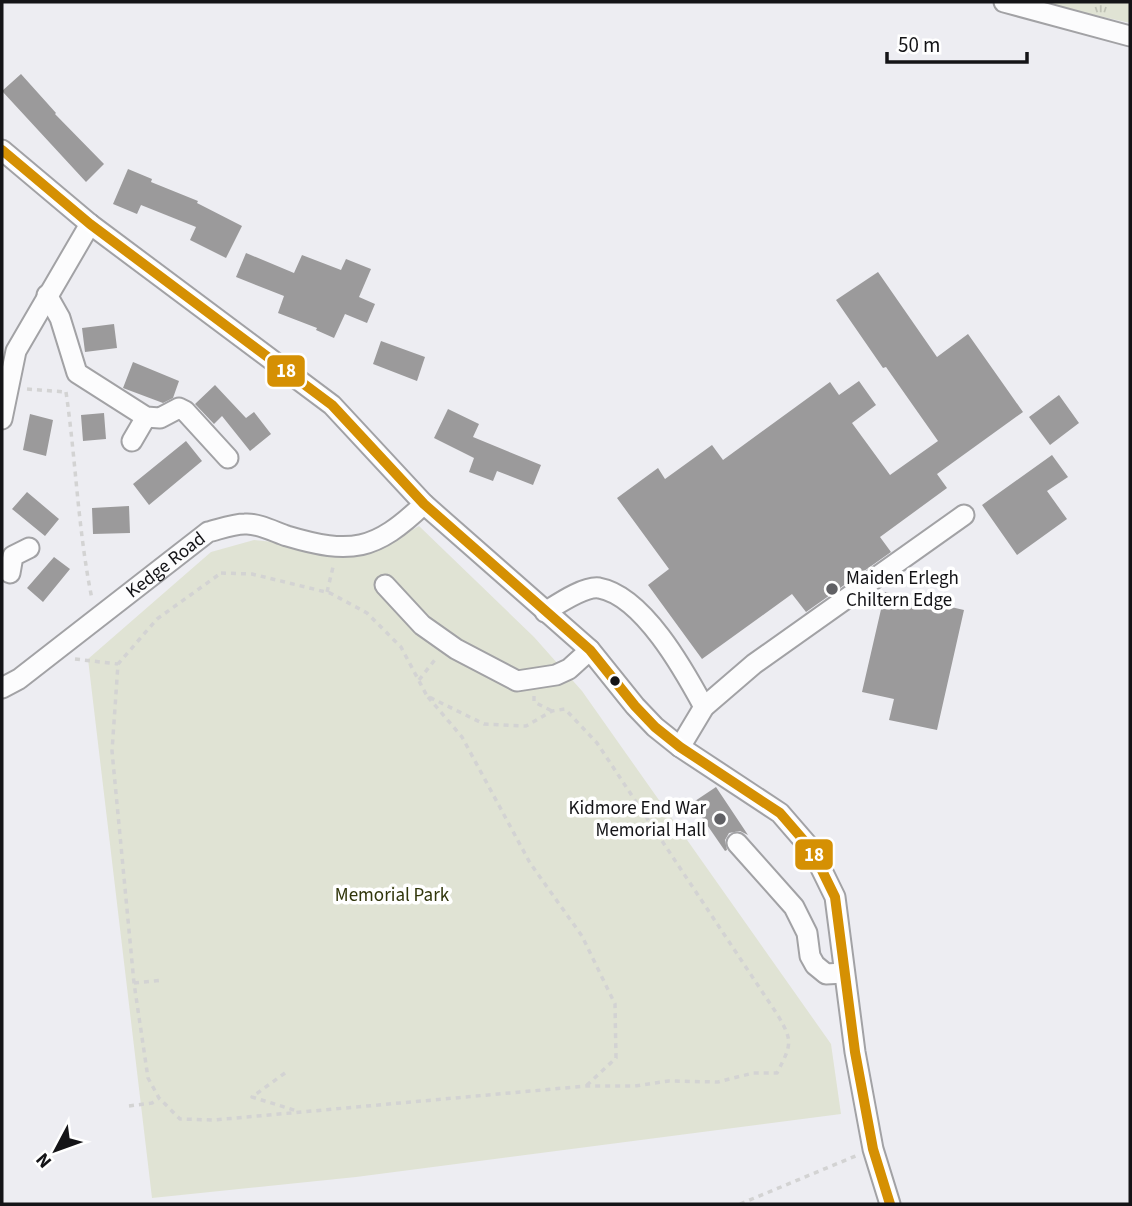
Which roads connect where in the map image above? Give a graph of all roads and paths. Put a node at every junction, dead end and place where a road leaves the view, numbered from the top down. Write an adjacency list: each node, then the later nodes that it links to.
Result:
1 (1004, 2): 2 (street)
2 (1130, 36)
3 (2, 150): 4 (street)
4 (90, 223): 5 (street); 14 (street)
5 (47, 295): 6 (street); 7 (street)
6 (9, 351): 8 (street)
7 (77, 373): 9 (path); 10 (street)
8 (8, 387): 9 (path); 11 (street)
9 (66, 392): 20 (path)
10 (153, 418): 12 (street); 13 (street)
11 (2, 419)
12 (132, 441)
13 (228, 458)
14 (424, 504): 16 (street, Kedge Road); 19 (street)
15 (964, 515): 28 (street)
16 (338, 546): 18 (path); 20 (street, Kedge Road)
17 (385, 585): 21 (street)
18 (327, 592): 24 (path); 25 (path)
19 (545, 612): 22 (street); 28 (street)
20 (96, 620): 23 (street, Kedge Road)
21 (449, 644): 22 (street); 25 (path)
22 (590, 650): 29 (street)
23 (54, 652): 24 (path); 26 (street, Kedge Road)
24 (118, 663): 33 (path)
25 (419, 680): 27 (path)
26 (2, 688)
27 (427, 696): 35 (path); 35 (path)
28 (704, 707): 29 (street)
29 (680, 747): 31 (street)
30 (737, 842): 31 (street)
31 (844, 973): 39 (street)
32 (163, 980): 33 (path)
33 (134, 983): 36 (path)
34 (285, 1073): 38 (path)
35 (586, 1086): 38 (path)
36 (159, 1098): 37 (path); 38 (path)
37 (129, 1106)
38 (299, 1112)
39 (873, 1149): 40 (path); 41 (street)
40 (740, 1204)
41 (890, 1204)

